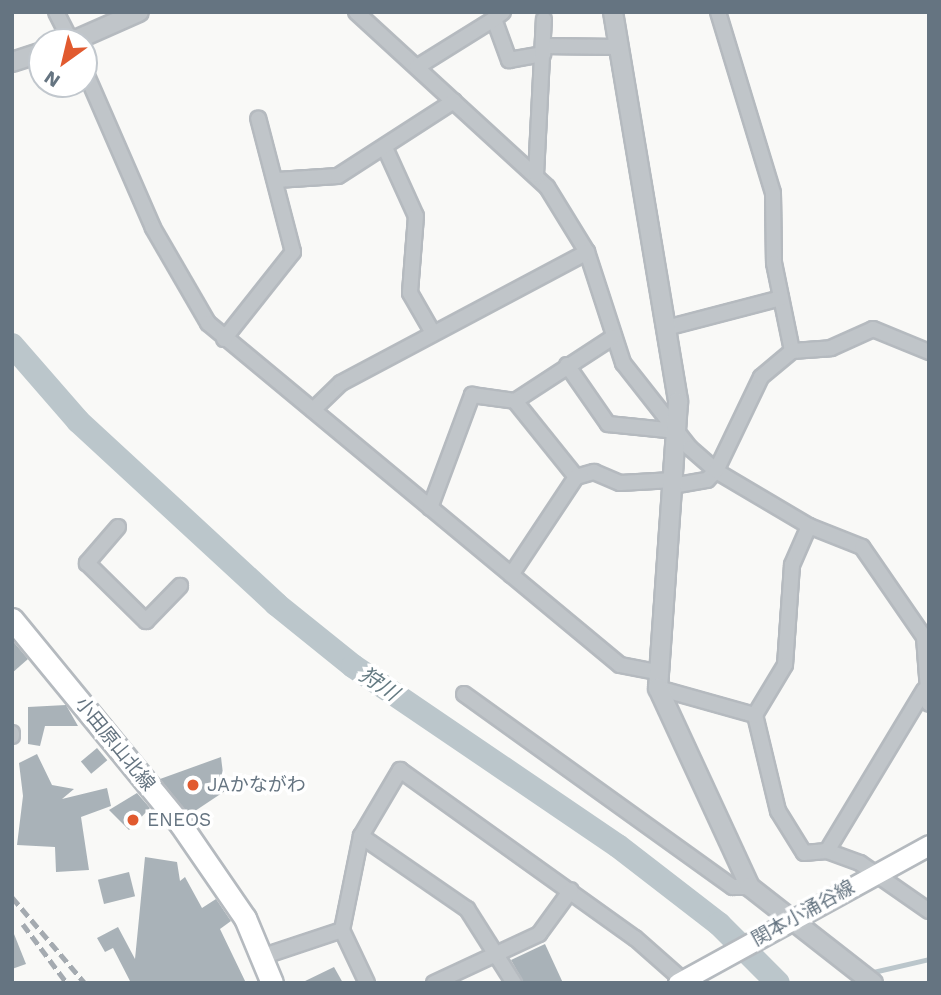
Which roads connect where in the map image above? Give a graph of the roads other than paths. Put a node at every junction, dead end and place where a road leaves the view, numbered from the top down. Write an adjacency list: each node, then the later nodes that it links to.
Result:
1 (56, 12): 8 (street)
2 (139, 12): 9 (street)
3 (356, 12): 12 (street)
4 (613, 12): 10 (street)
5 (718, 12): 20 (street)
6 (498, 16): 11 (street); 12 (street)
7 (544, 19): 11 (street)
8 (64, 28)
9 (98, 30)
10 (618, 47): 11 (street); 21 (street)
11 (543, 50): 17 (street)
12 (417, 67): 14 (street)
13 (97, 98): 24 (street)
14 (454, 101): 16 (street); 17 (street)
15 (258, 118): 18 (street)
16 (386, 150): 18 (street); 22 (street)
17 (536, 175): 19 (street)
18 (277, 180): 24 (street)
19 (587, 252): 22 (street); 23 (street)
20 (780, 299): 21 (street); 25 (street)
21 (666, 328): 30 (street)
22 (433, 333): 29 (street)
23 (613, 337): 27 (street); 30 (street)
24 (224, 339): 29 (street)
25 (792, 351): 26 (street); 31 (street)
26 (929, 352)
27 (567, 365): 28 (street); 30 (street)
28 (515, 401): 32 (street); 34 (street)
29 (313, 410): 34 (street)
30 (677, 431): 31 (street); 33 (street)
31 (716, 471): 33 (street); 35 (street)
32 (576, 477): 33 (street); 37 (street)
33 (672, 483): 41 (street)
34 (430, 508): 37 (street)
35 (809, 526): 40 (street); 44 (street)
36 (118, 527): 38 (street)
37 (511, 575): 41 (street)
38 (180, 586)
39 (12, 619): 55 (main road, 小田原山北線)
40 (926, 634): 43 (street)
41 (657, 680): 44 (street); 49 (street)
42 (464, 694): 49 (street)
43 (926, 697): 47 (street)
44 (755, 715): 47 (street)
45 (360, 836): 50 (street); 53 (street); 54 (street)
46 (929, 845): 48 (main road, 関本小涌谷線)
47 (827, 851): 48 (street)
48 (877, 872): 51 (street); 52 (main road, 関本小涌谷線)
49 (750, 887): 52 (street)
50 (570, 890): 54 (street); 56 (street)
51 (929, 911)
52 (782, 924): 56 (main road, 関本小涌谷線); 61 (street)
53 (342, 930): 55 (street); 58 (street)
54 (500, 953): 59 (street); 60 (street)
55 (261, 957): 57 (main road, 小田原山北線)
56 (684, 981)
57 (272, 983)
58 (367, 983)
59 (434, 983)
60 (514, 983)
61 (873, 983)

